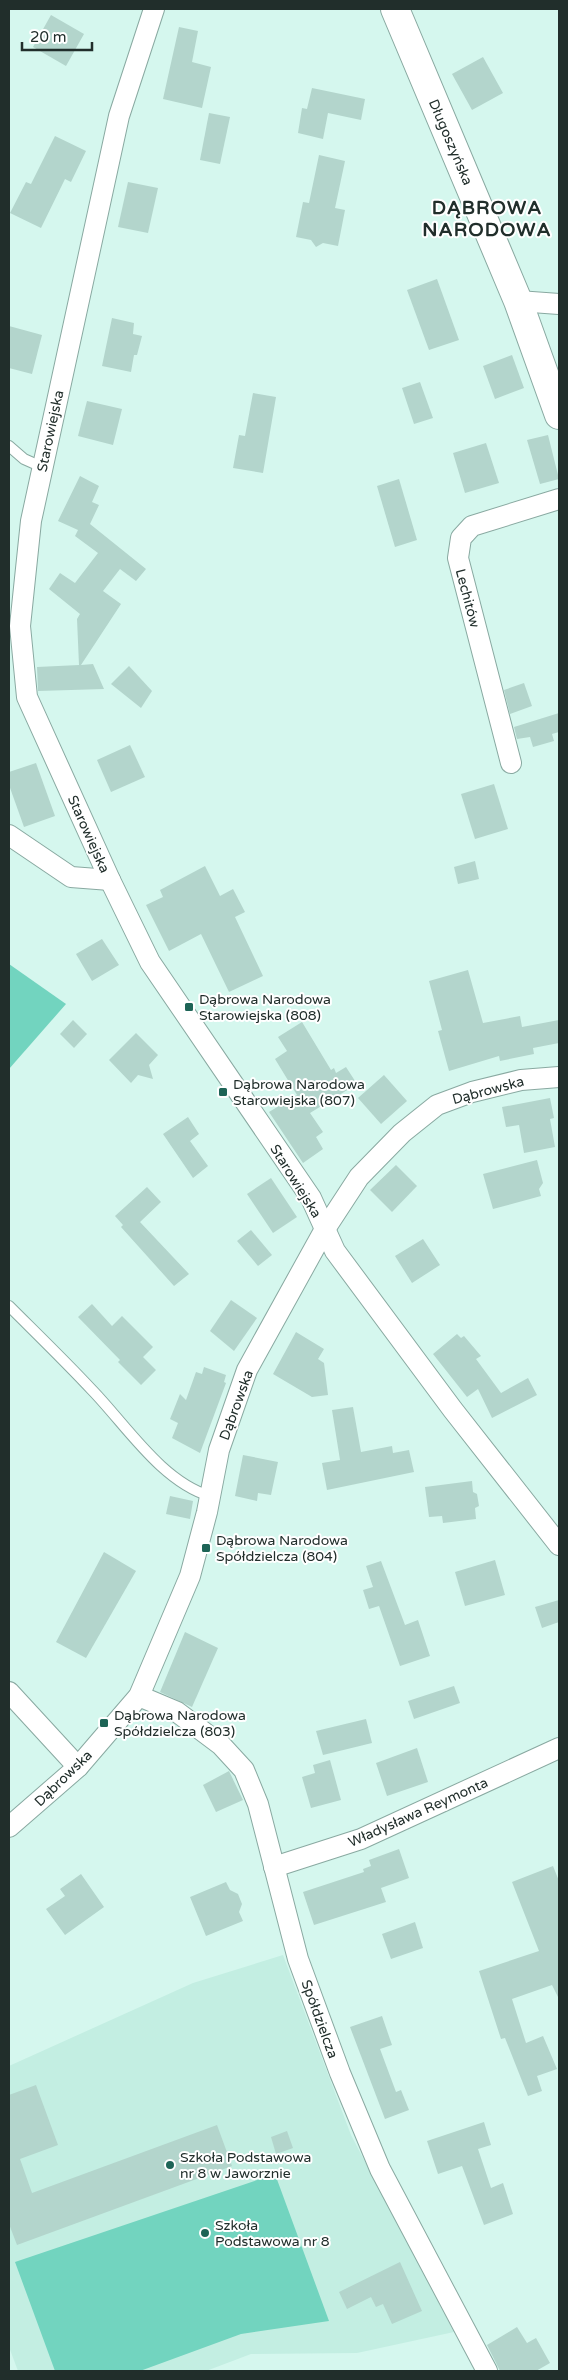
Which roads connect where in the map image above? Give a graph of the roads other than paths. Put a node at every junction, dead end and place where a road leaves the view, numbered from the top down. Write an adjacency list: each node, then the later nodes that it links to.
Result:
1 (154, 9): 7 (street, Starowiejska)
2 (395, 9): 3 (street, Długoszyńska)
3 (518, 302): 4 (street); 5 (street, Długoszyńska)
4 (559, 304)
5 (559, 415)
6 (9, 446): 7 (lane)
7 (42, 466): 11 (street, Starowiejska)
8 (559, 499): 9 (street, Lechitów)
9 (511, 763)
10 (9, 836): 11 (street)
11 (110, 880): 13 (street, Starowiejska)
12 (559, 1077): 13 (street, Dąbrowska)
13 (325, 1229): 15 (street, Dąbrowska); 16 (street, Starowiejska)
14 (9, 1306): 15 (lane)
15 (210, 1496): 18 (street, Dąbrowska)
16 (559, 1545)
17 (9, 1692): 20 (street)
18 (139, 1696): 20 (street, Dąbrowska); 22 (street, Spółdzielcza)
19 (559, 1748): 22 (street, Władysława Reymonta)
20 (78, 1767): 21 (street, Dąbrowska)
21 (9, 1827)
22 (274, 1867): 23 (street, Spółdzielcza)
23 (486, 2371)

